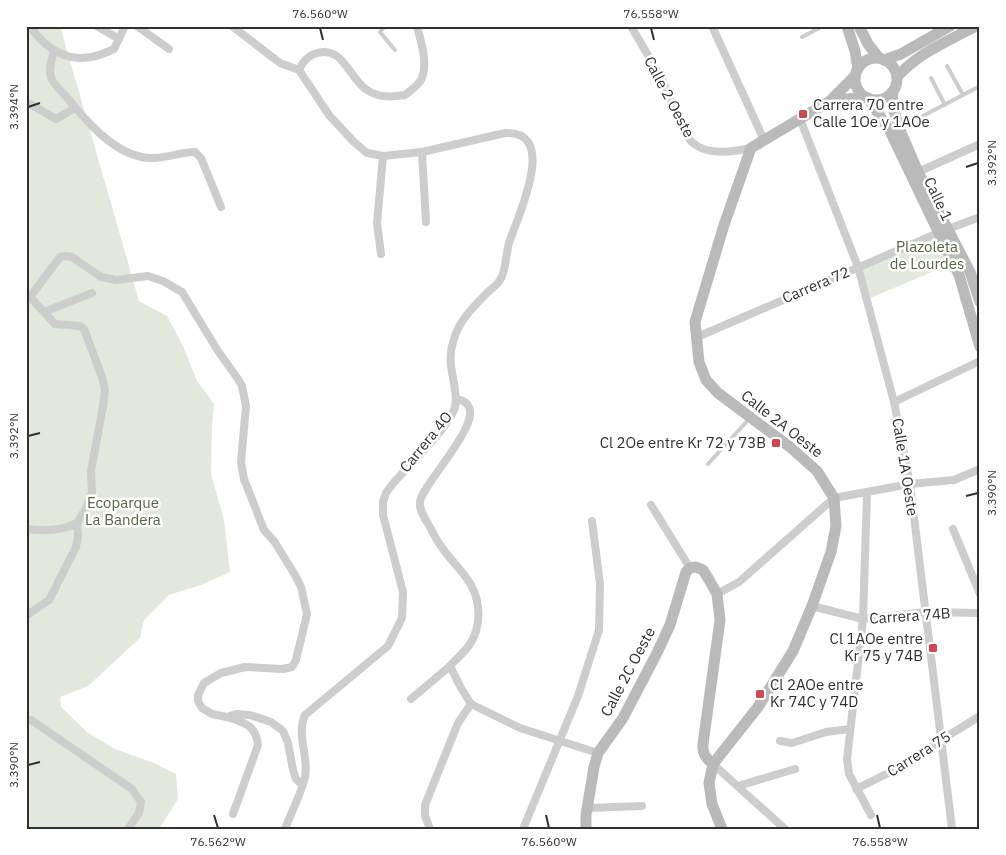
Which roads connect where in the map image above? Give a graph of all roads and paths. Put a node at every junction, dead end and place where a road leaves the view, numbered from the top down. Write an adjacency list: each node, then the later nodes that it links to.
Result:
1 (30, 26): 19 (street)
2 (97, 26): 16 (street)
3 (125, 26): 16 (street)
4 (136, 26): 17 (street)
5 (232, 26): 22 (street)
6 (385, 26): 18 (lane)
7 (417, 26): 22 (street)
8 (631, 26): 36 (street, Calle 2 Oeste)
9 (712, 26): 36 (street)
10 (823, 26): 15 (lane)
11 (847, 26): 23 (street)
12 (859, 26): 20 (street)
13 (950, 26): 20 (street)
14 (976, 26): 24 (street)
15 (802, 37)
16 (119, 39): 19 (street)
17 (169, 49)
18 (395, 50)
19 (54, 51): 33 (street)
20 (882, 59): 23 (street); 24 (street)
21 (947, 66): 28 (lane)
22 (299, 70): 39 (street, Carrera 4O)
23 (856, 72): 29 (street); 30 (street)
24 (897, 77): 27 (street)
25 (931, 78): 32 (lane)
26 (980, 86): 28 (lane)
27 (892, 92): 29 (street); 40 (street, Calle 1)
28 (963, 95): 32 (lane)
29 (866, 98): 30 (street); 44 (street, Calle 1)
30 (830, 101): 35 (street)
31 (30, 104): 33 (street)
32 (945, 105): 34 (lane)
33 (75, 108): 41 (street)
34 (919, 118)
35 (800, 119): 36 (street); 46 (street, Calle 1A Oeste)
36 (757, 144): 51 (street, Calle 2A Oeste)
37 (980, 144): 40 (street)
38 (422, 152): 39 (street, Carrera 4O); 43 (street); 54 (street, Carrera 4O)
39 (383, 156): 45 (street)
40 (918, 172): 44 (street, Calle 1)
41 (221, 207)
42 (980, 217): 44 (street, Carrera 72)
43 (426, 222)
44 (943, 232): 46 (street, Carrera 72); 47 (street, Calle 1); 52 (street, Calle 1)
45 (381, 254)
46 (858, 267): 51 (street, Carrera 72); 55 (street, Calle 1A Oeste)
47 (975, 271): 49 (street, Calle 1)
48 (92, 293): 50 (street)
49 (980, 302)
50 (44, 312): 64 (street); 79 (street)
51 (695, 338): 56 (street, Calle 2A Oeste)
52 (980, 347)
53 (980, 362): 55 (street)
54 (456, 399): 75 (street); 88 (street, Carrera 4O)
55 (894, 402): 59 (street, Calle 1A Oeste)
56 (750, 417): 57 (lane); 61 (street, Calle 2A Oeste)
57 (708, 464)
58 (980, 469): 59 (street)
59 (910, 484): 60 (street); 71 (street, Calle 1A Oeste)
60 (867, 493): 61 (street); 74 (street)
61 (834, 498): 68 (street); 70 (street, Calle 2A Oeste)
62 (651, 505): 67 (street)
63 (592, 521): 83 (street)
64 (77, 523): 66 (street); 73 (street)
65 (954, 528): 69 (street)
66 (26, 529)
67 (690, 568): 68 (street); 85 (street, Calle 2C Oeste)
68 (717, 594): 86 (street)
69 (980, 594)
70 (812, 606): 74 (street, Carrera 74B); 86 (street, Calle 2A Oeste)
71 (926, 612): 72 (street, Carrera 74B); 74 (street, Carrera 74B); 82 (street, Calle 1A Oeste)
72 (980, 613)
73 (26, 616)
74 (864, 619): 81 (street)
75 (450, 666): 76 (street); 77 (street)
76 (411, 699)
77 (471, 704): 83 (street); 97 (street)
78 (980, 716): 82 (street, Carrera 75)
79 (227, 718): 88 (street); 93 (street)
80 (31, 720): 95 (street)
81 (850, 729): 84 (street); 90 (street)
82 (941, 740): 90 (street, Carrera 75); 102 (street, Calle 1A Oeste)
83 (559, 741): 85 (street); 98 (street)
84 (780, 741)
85 (598, 753): 92 (street, Calle 2C Oeste)
86 (713, 764): 89 (street); 100 (street)
87 (795, 769): 89 (street)
88 (302, 785): 96 (street, Carrera 4O)
89 (738, 786): 101 (street)
90 (856, 789): 94 (street)
91 (642, 806): 92 (street)
92 (588, 808): 99 (street, Calle 2C Oeste)
93 (233, 814)
94 (871, 815)
95 (128, 829)
96 (285, 829)
97 (430, 829)
98 (523, 829)
99 (586, 829)
100 (722, 829)
101 (786, 829)
102 (952, 829)

